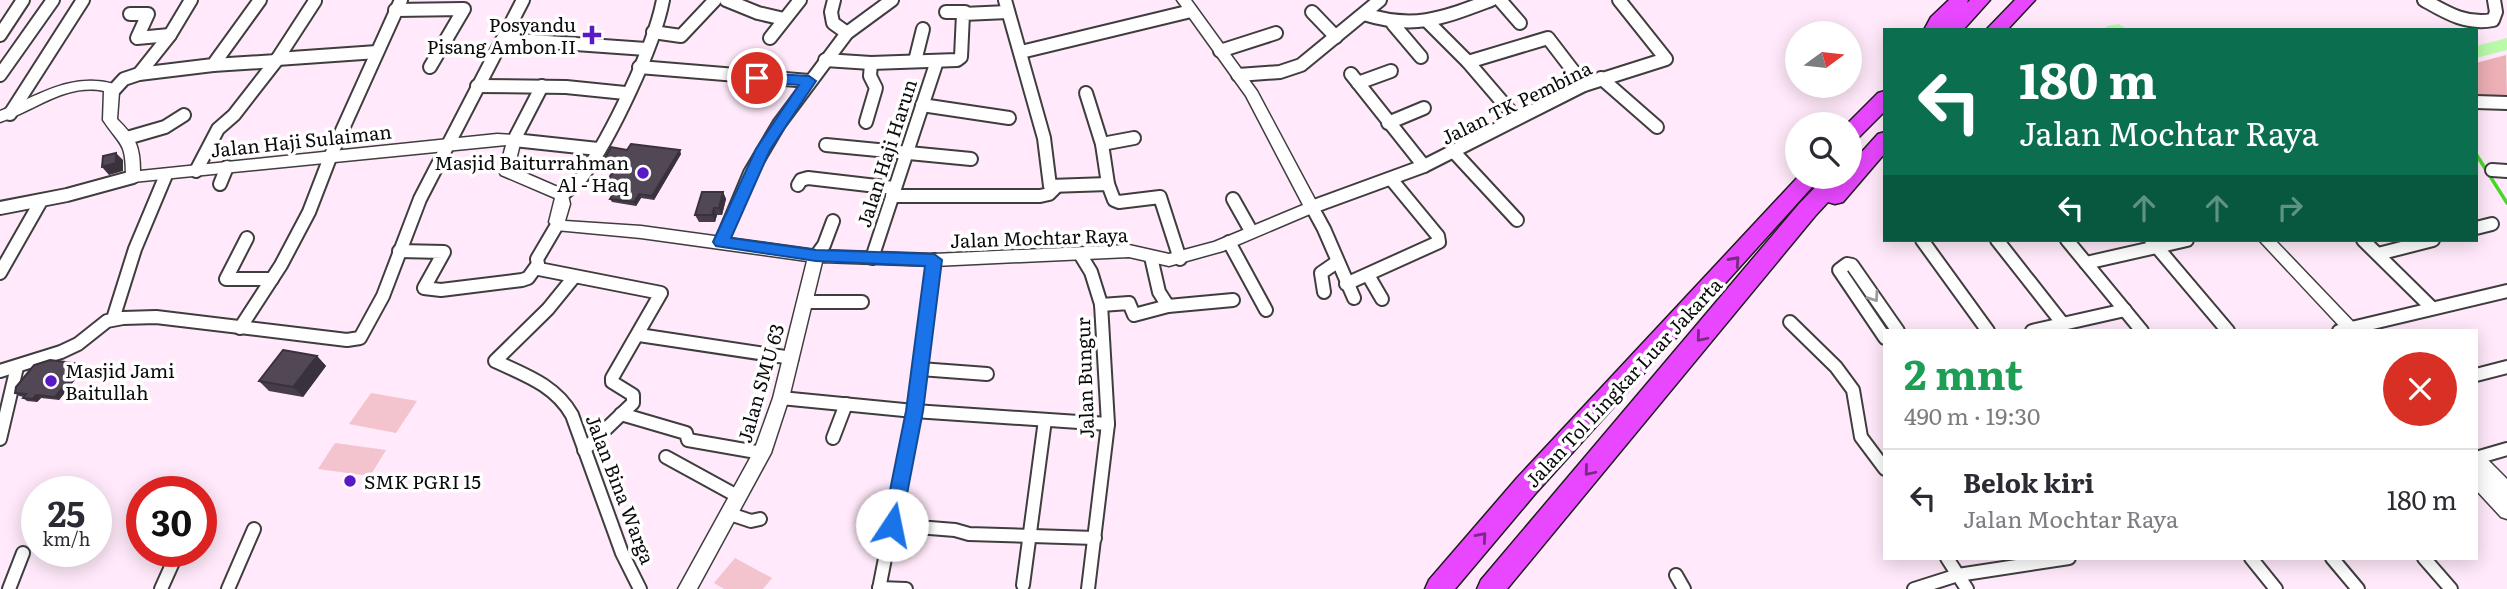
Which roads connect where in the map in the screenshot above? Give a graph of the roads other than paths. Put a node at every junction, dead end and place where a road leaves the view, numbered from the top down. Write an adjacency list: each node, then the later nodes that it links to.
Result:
1 (23, 0): 44 (street)
2 (53, 0): 65 (street)
3 (83, 0): 80 (street)
4 (191, 0): 45 (street)
5 (260, 0): 60 (street)
6 (523, 0): 48 (street)
7 (663, 0): 41 (street)
8 (715, 0): 41 (street)
9 (726, 0): 31 (street)
10 (800, 0): 31 (street)
11 (834, 0): 42 (street)
12 (891, 0): 42 (street)
13 (1380, 0): 30 (street)
14 (1491, 0): 32 (street)
15 (1500, 0): 33 (street)
16 (1619, 0): 67 (street, Jalan TK Pembina)
17 (1960, 0): 35 (highway)
18 (1981, 0): 36 (highway)
19 (2424, 0): 20 (street)
20 (2494, 0)
21 (315, 1): 54 (street)
22 (2016, 2): 37 (highway); 38 (highway); 39 (highway)
23 (398, 5): 51 (street); 61 (street)
24 (1006, 6): 27 (street); 52 (street)
25 (1188, 6): 50 (street); 52 (street)
26 (946, 12): 27 (street)
27 (965, 12): 57 (street)
28 (1312, 12): 46 (street)
29 (130, 14): 45 (street)
30 (1364, 14): 34 (street); 46 (street)
31 (783, 19): 47 (street)
32 (1428, 22): 34 (street); 58 (street)
33 (1520, 23)
34 (1393, 24): 53 (street)
35 (1935, 28)
36 (1954, 28)
37 (1979, 28)
38 (1996, 28)
39 (2016, 28)
40 (923, 29): 56 (street)
41 (653, 32): 49 (street)
42 (847, 33): 55 (street)
43 (1276, 33): 50 (street)
44 (0, 34)
45 (170, 35): 64 (street)
46 (1336, 37): 66 (street)
47 (770, 38)
48 (503, 39): 49 (street); 70 (street)
49 (646, 49): 62 (street)
50 (1220, 51): 66 (street)
51 (377, 52): 54 (street); 100 (street)
52 (1021, 52): 116 (street)
53 (1421, 57)
54 (276, 60): 60 (street); 108 (street)
55 (825, 60): 59 (street); 68 (street)
56 (915, 61): 57 (street); 59 (street)
57 (937, 61): 78 (street, Jalan Haji Harun)
58 (1468, 62): 69 (street); 83 (street)
59 (871, 63): 84 (street)
60 (213, 65): 64 (street)
61 (429, 67)
62 (639, 67): 68 (street); 73 (street)
63 (1391, 71): 86 (street)
64 (139, 74): 72 (street)
65 (0, 75)
66 (1238, 75): 123 (street)
67 (1601, 78): 69 (street, Jalan TK Pembina); 87 (street)
68 (809, 81): 132 (street)
69 (1584, 85): 83 (street, Jalan TK Pembina)
70 (477, 86): 71 (street); 93 (street)
71 (542, 86): 73 (street); 91 (street)
72 (112, 92): 80 (street); 89 (street)
73 (625, 93): 96 (street)
74 (1086, 93): 94 (street)
75 (1883, 100): 85 (highway)
76 (2478, 102): 77 (street)
77 (2507, 103)
78 (922, 105): 82 (street); 97 (street, Jalan Haji Harun)
79 (1424, 108): 86 (street)
80 (5, 115)
81 (184, 115): 89 (street)
82 (1009, 118)
83 (1516, 118): 98 (street, Jalan TK Pembina)
84 (866, 122)
85 (1862, 122)
86 (1388, 123): 104 (street)
87 (1657, 127)
88 (1883, 129): 99 (highway)
89 (127, 138): 111 (street)
90 (1134, 138): 94 (street)
91 (514, 140): 93 (street, Jalan Haji Sulaiman); 96 (street); 120 (street)
92 (1883, 141): 103 (highway)
93 (449, 144): 100 (street, Jalan Haji Sulaiman); 142 (street)
94 (1102, 144): 114 (street)
95 (826, 145): 97 (street)
96 (598, 149): 120 (street)
97 (905, 152): 102 (street); 119 (street, Jalan Haji Harun)
98 (1454, 152): 104 (street, Jalan TK Pembina); 125 (street)
99 (1862, 154)
100 (331, 155): 105 (street, Jalan Haji Sulaiman); 156 (street)
101 (1883, 157): 106 (highway)
102 (971, 159)
103 (1862, 159)
104 (1424, 166): 112 (street, Jalan TK Pembina)
105 (228, 167): 108 (street, Jalan Haji Sulaiman); 113 (street)
106 (1862, 167)
107 (2492, 170): 109 (street)
108 (196, 171): 110 (street, Jalan Haji Sulaiman)
109 (2507, 171)
110 (166, 175): 111 (street, Jalan Haji Sulaiman); 170 (street)
111 (133, 177): 122 (street, Jalan Haji Sulaiman)
112 (1391, 179): 123 (street, Jalan TK Pembina); 154 (street)
113 (220, 184)
114 (1108, 184): 116 (street); 148 (street)
115 (798, 186): 119 (street)
116 (1055, 188): 119 (street)
117 (1799, 189): 234 (highway, Jalan Tol Lingkar Luar Jakarta, one-way to 117)
118 (1838, 189): 235 (highway, Jalan Tol Lingkar Luar Jakarta, one-way to 235)
119 (893, 192): 146 (street, Jalan Haji Harun)
120 (562, 195): 128 (street)
121 (1233, 199): 130 (street)
122 (41, 201): 124 (street, Jalan Haji Sulaiman); 153 (street)
123 (1312, 206): 130 (street, Jalan Mochtar Raya); 150 (street)
124 (0, 208)
125 (1517, 220)
126 (833, 221): 145 (street)
127 (2492, 224): 129 (street)
128 (557, 225): 132 (street, Jalan Mochtar Raya); 152 (street)
129 (2478, 228)
130 (1251, 232): 133 (street, Jalan Mochtar Raya)
131 (247, 238): 156 (street)
132 (721, 242): 145 (street, Jalan Mochtar Raya)
133 (1230, 242): 148 (street, Jalan Mochtar Raya); 168 (street)
134 (1923, 242): 175 (street)
135 (1999, 242): 172 (street)
136 (2069, 242): 151 (street)
137 (2255, 242): 179 (street)
138 (2268, 242): 180 (street)
139 (2365, 242): 144 (street)
140 (2425, 242): 144 (street)
141 (2154, 243): 151 (street); 178 (street)
142 (399, 251): 152 (street); 173 (street)
143 (1080, 254): 147 (street, Jalan Mochtar Raya); 149 (street, Jalan Mochtar Raya); 165 (street, Jalan Bungur)
144 (2378, 254): 167 (street)
145 (816, 256): 146 (street, Jalan Mochtar Raya); 163 (street, Jalan SMU 63)
146 (872, 258): 149 (street, Jalan Mochtar Raya)
147 (1151, 259): 148 (street, Jalan Mochtar Raya); 166 (street)
148 (1180, 259)
149 (934, 260): 187 (street)
150 (1337, 262): 157 (street); 159 (street)
151 (2086, 263): 169 (street)
152 (536, 267): 155 (street)
153 (0, 273)
154 (1368, 275): 157 (street); 161 (street)
155 (574, 277): 182 (street); 200 (street, Jalan Bina Warga)
156 (272, 279): 173 (street)
157 (1346, 284): 160 (street)
158 (2507, 290): 167 (street)
159 (1324, 292)
160 (1354, 299)
161 (1382, 299)
162 (1233, 300): 166 (street)
163 (804, 302): 164 (street); 184 (street, Jalan SMU 63)
164 (862, 302)
165 (1101, 305): 166 (street); 196 (street, Jalan Bungur)
166 (1168, 306)
167 (2432, 308): 181 (street)
168 (1266, 310)
169 (2125, 310): 172 (street); 177 (street)
170 (113, 319): 173 (street); 185 (street)
171 (1790, 322): 205 (street)
172 (2063, 324): 176 (street)
173 (240, 328)
174 (1897, 329): 183 (street, one-way to 174)
175 (1987, 329)
176 (2041, 329)
177 (2140, 329)
178 (2226, 329)
179 (2344, 329)
180 (2344, 329)
181 (2349, 329)
182 (639, 335): 184 (street); 194 (street)
183 (1883, 335)
184 (792, 358): 191 (street, Jalan SMU 63)
185 (17, 367): 188 (street); 198 (street)
186 (2507, 367): 190 (street)
187 (920, 369): 189 (street); 193 (street)
188 (0, 371)
189 (987, 374)
190 (2478, 374)
191 (781, 398): 192 (street); 201 (street, Jalan SMU 63)
192 (846, 404): 193 (street); 197 (street)
193 (914, 411): 195 (street); 212 (street)
194 (621, 414): 200 (street); 201 (street)
195 (1045, 420): 196 (street); 214 (street)
196 (1108, 424): 215 (street, Jalan Bungur)
197 (833, 438)
198 (0, 439)
199 (2507, 449): 203 (street)
200 (584, 450): 229 (street, Jalan Bina Warga)
201 (762, 453): 208 (street, Jalan SMU 63)
202 (666, 457): 208 (street)
203 (2478, 457)
204 (2478, 460): 207 (street)
205 (1883, 465)
206 (2478, 480): 209 (street)
207 (2507, 491)
208 (739, 497): 210 (street, Jalan SMU 63)
209 (2507, 511)
210 (730, 514): 211 (street); 230 (street, Jalan SMU 63)
211 (760, 519)
212 (892, 525): 214 (street); 231 (street)
213 (254, 529): 228 (street)
214 (1031, 536): 215 (street); 225 (street)
215 (1095, 538): 233 (street, Jalan Bungur)
216 (21, 558): 226 (street)
217 (1948, 560): 224 (street)
218 (2056, 560): 224 (street)
219 (2253, 560): 239 (street)
220 (2334, 560): 240 (street)
221 (2426, 560): 241 (street)
222 (170, 567): 227 (street)
223 (1675, 575): 236 (street)
224 (1958, 575): 237 (street); 238 (street)
225 (1023, 585)
226 (9, 589)
227 (160, 589)
228 (228, 589)
229 (640, 589)
230 (687, 589)
231 (879, 589): 232 (street)
232 (906, 589)
233 (1088, 589)
234 (1438, 589)
235 (1490, 589)
236 (1684, 589)
237 (1914, 589)
238 (1967, 589)
239 (2276, 589)
240 (2358, 589)
241 (2451, 589)

